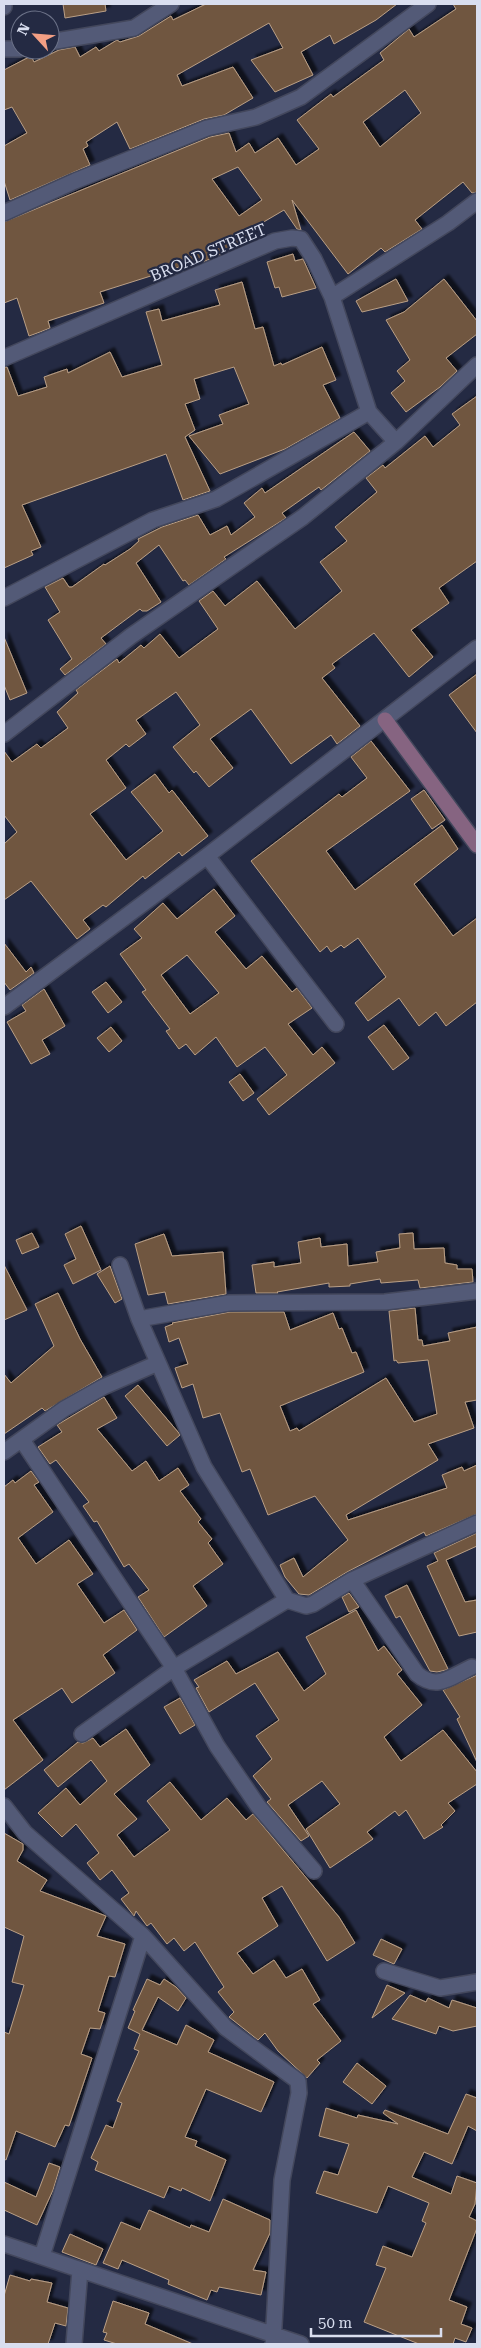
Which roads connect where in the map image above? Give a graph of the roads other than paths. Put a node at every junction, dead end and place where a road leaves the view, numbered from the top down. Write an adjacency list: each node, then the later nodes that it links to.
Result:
1 (171, 4): 3 (street)
2 (428, 4): 5 (street)
3 (60, 40)
4 (477, 201): 6 (street)
5 (4, 213)
6 (332, 297): 7 (street, BROAD STREET); 9 (street, BROAD STREET)
7 (4, 358)
8 (477, 365): 10 (street)
9 (369, 412): 10 (street, BROAD STREET); 11 (street)
10 (396, 442): 14 (street)
11 (4, 598)
12 (477, 648): 13 (street)
13 (385, 720): 15 (street); 16 (street)
14 (4, 734)
15 (477, 845)
16 (207, 856): 17 (street); 18 (street)
17 (4, 1007)
18 (336, 1024)
19 (120, 1265): 21 (street)
20 (477, 1291): 21 (street)
21 (139, 1320): 22 (street)
22 (158, 1363): 23 (street); 27 (street)
23 (22, 1440): 24 (street); 29 (street)
24 (4, 1452)
25 (477, 1523): 26 (street)
26 (352, 1580): 27 (street); 28 (street)
27 (287, 1600): 29 (street)
28 (472, 1667)
29 (174, 1668): 30 (street); 32 (street)
30 (82, 1734)
31 (4, 1806): 33 (street)
32 (314, 1871)
33 (143, 1936): 37 (street); 39 (street)
34 (384, 1972): 35 (street)
35 (477, 1982)
36 (4, 2244): 37 (street)
37 (42, 2256): 38 (street)
38 (80, 2270): 39 (street); 40 (street)
39 (273, 2340): 41 (street)
40 (74, 2344)
41 (301, 2344)

